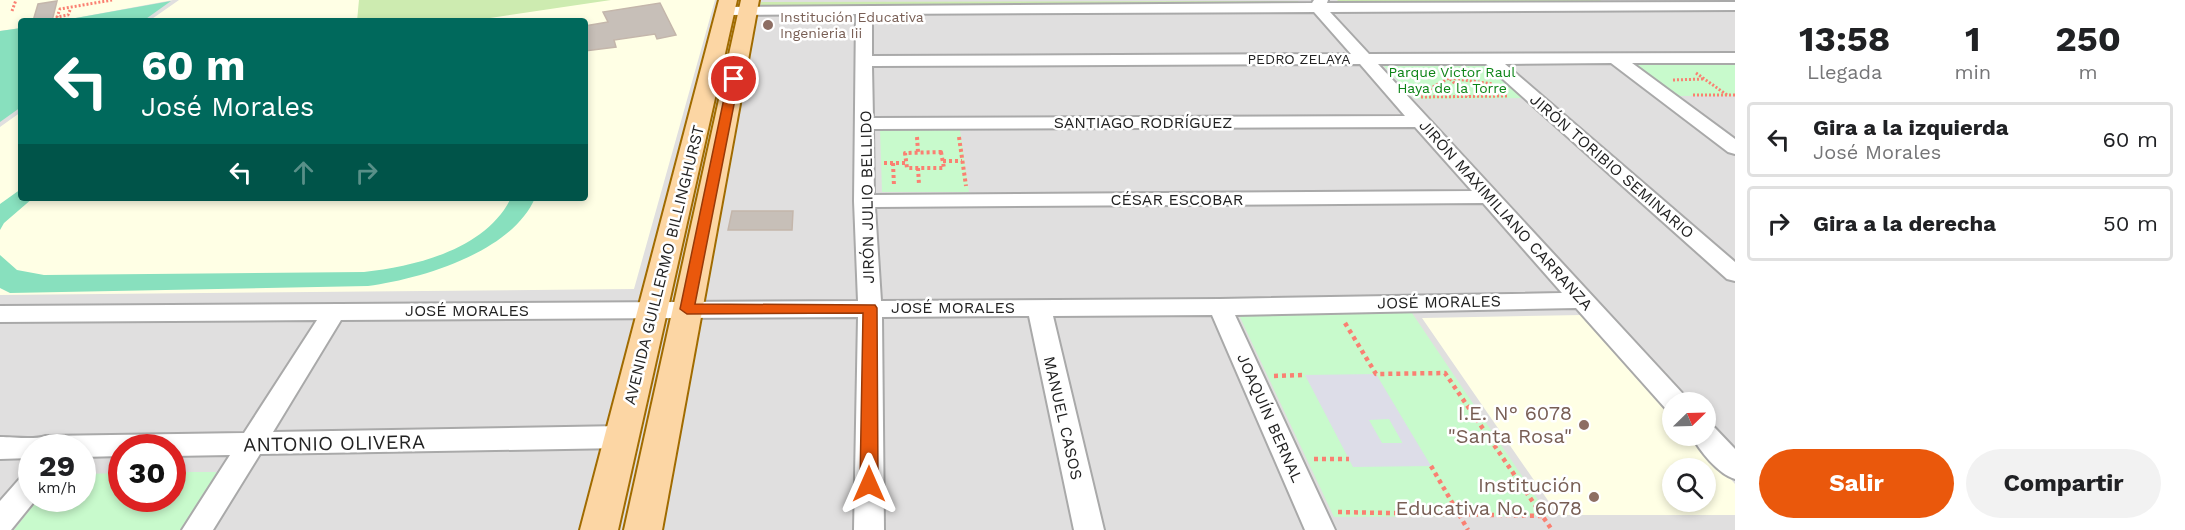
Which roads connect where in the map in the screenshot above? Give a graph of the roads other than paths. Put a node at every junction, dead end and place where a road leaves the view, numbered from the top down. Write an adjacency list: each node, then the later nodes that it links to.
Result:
1 (1624, 3): 2 (street); 4 (street)
2 (1320, 4): 5 (street); 7 (street, JIRÓN MAXIMILIANO CARRANZA)
3 (738, 5): 5 (street); 20 (main road, AVENIDA GUILLERMO BILLINGHURST); 22 (main road, AVENIDA GUILLERMO BILLINGHURST)
4 (1735, 6)
5 (864, 9): 10 (street, JIRÓN JULIO BELLIDO)
6 (1614, 58): 8 (street, PEDRO ZELAYA); 9 (street, PEDRO ZELAYA); 13 (street)
7 (1365, 59): 8 (street, PEDRO ZELAYA); 10 (street, PEDRO ZELAYA); 11 (street, JIRÓN MAXIMILIANO CARRANZA)
8 (1490, 59): 16 (street, JIRÓN TORIBIO SEMINARIO)
9 (1734, 59)
10 (864, 61): 12 (street, JIRÓN JULIO BELLIDO)
11 (1421, 121): 12 (street, SANTIAGO RODRÍGUEZ); 14 (street, JIRÓN MAXIMILIANO CARRANZA)
12 (865, 124): 15 (street, JIRÓN JULIO BELLIDO)
13 (1735, 148)
14 (1490, 197): 15 (street, CÉSAR ESCOBAR); 17 (street, JIRÓN MAXIMILIANO CARRANZA)
15 (864, 201): 21 (street, JIRÓN JULIO BELLIDO)
16 (1735, 274)
17 (1583, 300): 18 (street, JOSÉ MORALES); 25 (street, JIRÓN MAXIMILIANO CARRANZA)
18 (1220, 306): 19 (street, JOSÉ MORALES); 40 (street, JOAQUÍN BERNAL)
19 (1039, 307): 21 (street, JOSÉ MORALES); 39 (street, MANUEL CASOS)
20 (653, 308): 22 (street, JOSÉ MORALES); 23 (street, JOSÉ MORALES); 26 (main road, AVENIDA GUILLERMO BILLINGHURST)
21 (870, 308): 22 (street, JOSÉ MORALES); 38 (street, JIRÓN JULIO BELLIDO)
22 (687, 309): 37 (main road, AVENIDA GUILLERMO BILLINGHURST)
23 (335, 310): 24 (street, JOSÉ MORALES); 27 (street)
24 (0, 314)
25 (1667, 392)
26 (622, 437): 27 (street, ANTONIO OLIVERA); 36 (main road, AVENIDA GUILLERMO BILLINGHURST)
27 (251, 444): 28 (street, ANTONIO OLIVERA); 35 (street)
28 (96, 446)
29 (1715, 446): 32 (street)
30 (18, 447): 31 (street)
31 (0, 448)
32 (1735, 468)
33 (18, 501): 34 (street)
34 (0, 522)
35 (197, 530)
36 (599, 530)
37 (643, 530)
38 (869, 530)
39 (1089, 530)
40 (1320, 530)

